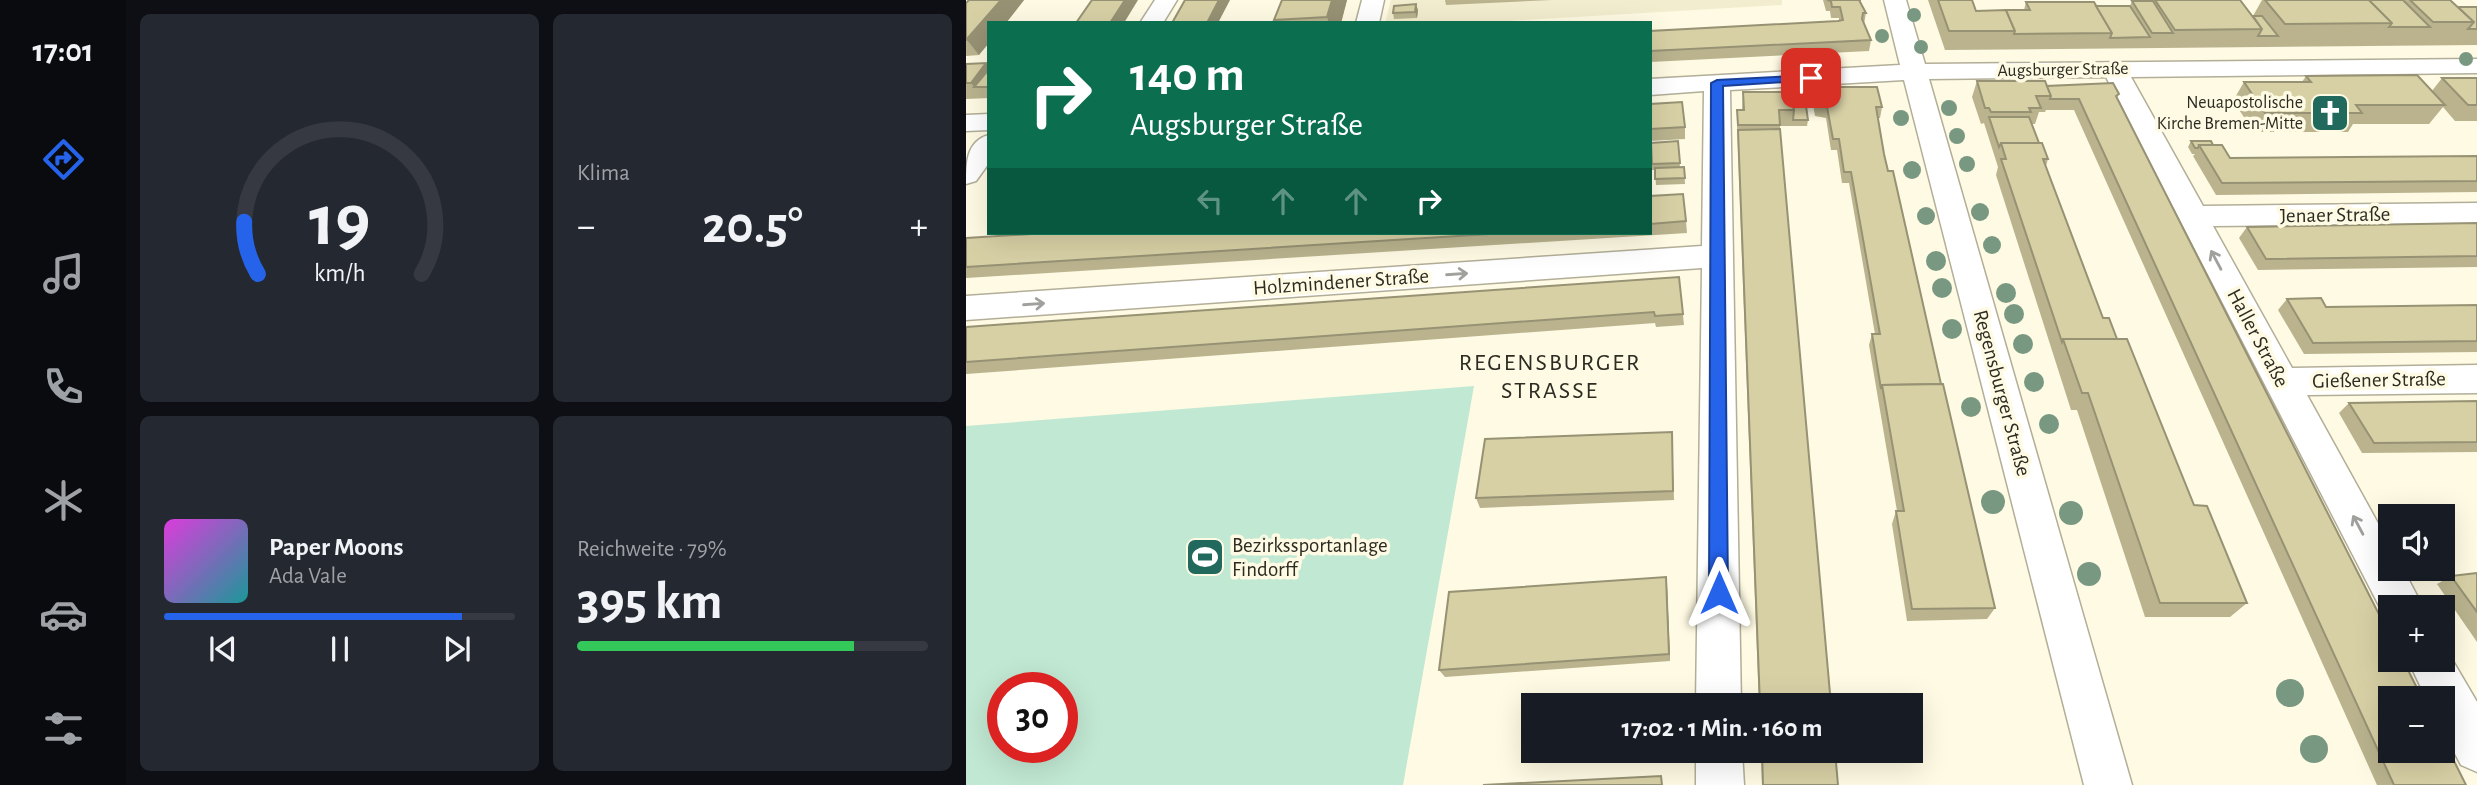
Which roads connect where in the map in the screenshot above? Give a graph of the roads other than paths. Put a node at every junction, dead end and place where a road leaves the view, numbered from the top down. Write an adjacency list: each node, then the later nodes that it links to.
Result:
1 (1166, 0): 4 (street)
2 (1373, 0): 5 (street)
3 (1895, 0): 8 (street, Regensburger Straße)
4 (1152, 21)
5 (1368, 21)
6 (2477, 66): 7 (street, Augsburger Straße)
7 (2115, 70): 8 (street, Augsburger Straße); 16 (street, Haller Straße)
8 (1914, 72): 9 (street, Augsburger Straße); 27 (street, Regensburger Straße)
9 (1717, 83): 10 (street, Augsburger Straße); 17 (street)
10 (1652, 87)
11 (987, 122): 12 (street)
12 (966, 123)
13 (987, 147): 14 (street)
14 (966, 174)
15 (2477, 213): 16 (street, Jenaer Straße)
16 (2193, 216): 20 (street, Haller Straße, one-way to 16)
17 (1716, 256): 18 (street, Holzmindener Straße, one-way to 17); 23 (street)
18 (966, 308)
19 (2477, 379): 20 (street, Gießener Straße)
20 (2281, 382): 21 (street, Haller Straße, one-way to 20)
21 (2396, 595)
22 (2438, 672): 24 (street)
23 (1719, 693)
24 (2471, 725)
25 (1720, 763): 26 (street)
26 (1720, 785)
27 (2108, 785)

